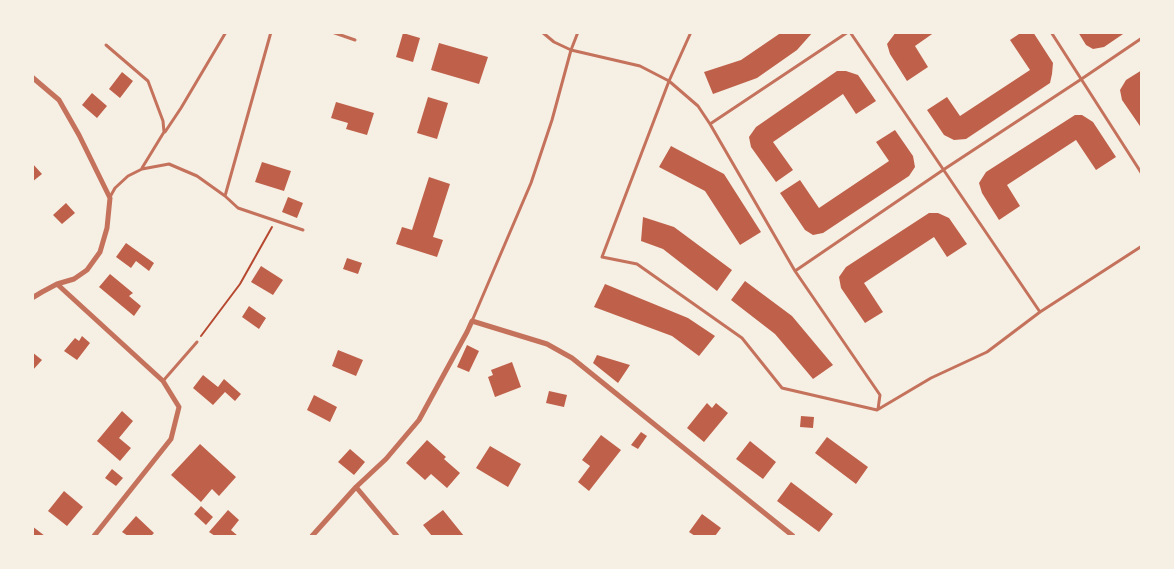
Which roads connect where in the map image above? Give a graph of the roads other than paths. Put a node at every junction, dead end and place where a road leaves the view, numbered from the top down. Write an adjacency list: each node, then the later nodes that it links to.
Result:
1 (226, 32): 17 (lane)
2 (271, 32): 21 (lane)
3 (332, 32): 10 (lane)
4 (542, 32): 12 (lane)
5 (578, 32): 12 (lane)
6 (691, 32): 15 (lane)
7 (849, 32): 16 (lane); 19 (lane)
8 (1051, 32): 14 (lane)
9 (1142, 38): 14 (lane)
10 (355, 40)
11 (106, 45): 17 (lane)
12 (571, 50): 15 (lane); 29 (lane)
13 (32, 77): 22 (street)
14 (1080, 80): 19 (lane); 20 (lane)
15 (669, 81): 16 (lane); 32 (lane)
16 (710, 124): 25 (lane)
17 (164, 132): 18 (lane)
18 (142, 169): 21 (lane); 22 (lane)
19 (943, 170): 25 (lane); 28 (lane)
20 (1142, 174)
21 (225, 196): 23 (lane)
22 (110, 198): 26 (street)
23 (303, 230)
24 (1142, 246): 28 (lane)
25 (795, 271): 32 (lane)
26 (57, 284): 27 (street); 31 (street)
27 (32, 298)
28 (1040, 312): 32 (lane)
29 (472, 321): 33 (street); 37 (street)
30 (197, 342): 31 (lane)
31 (164, 381): 34 (street)
32 (877, 410)
33 (356, 487): 35 (street); 36 (street)
34 (94, 536)
35 (312, 536)
36 (397, 536)
37 (793, 536)

